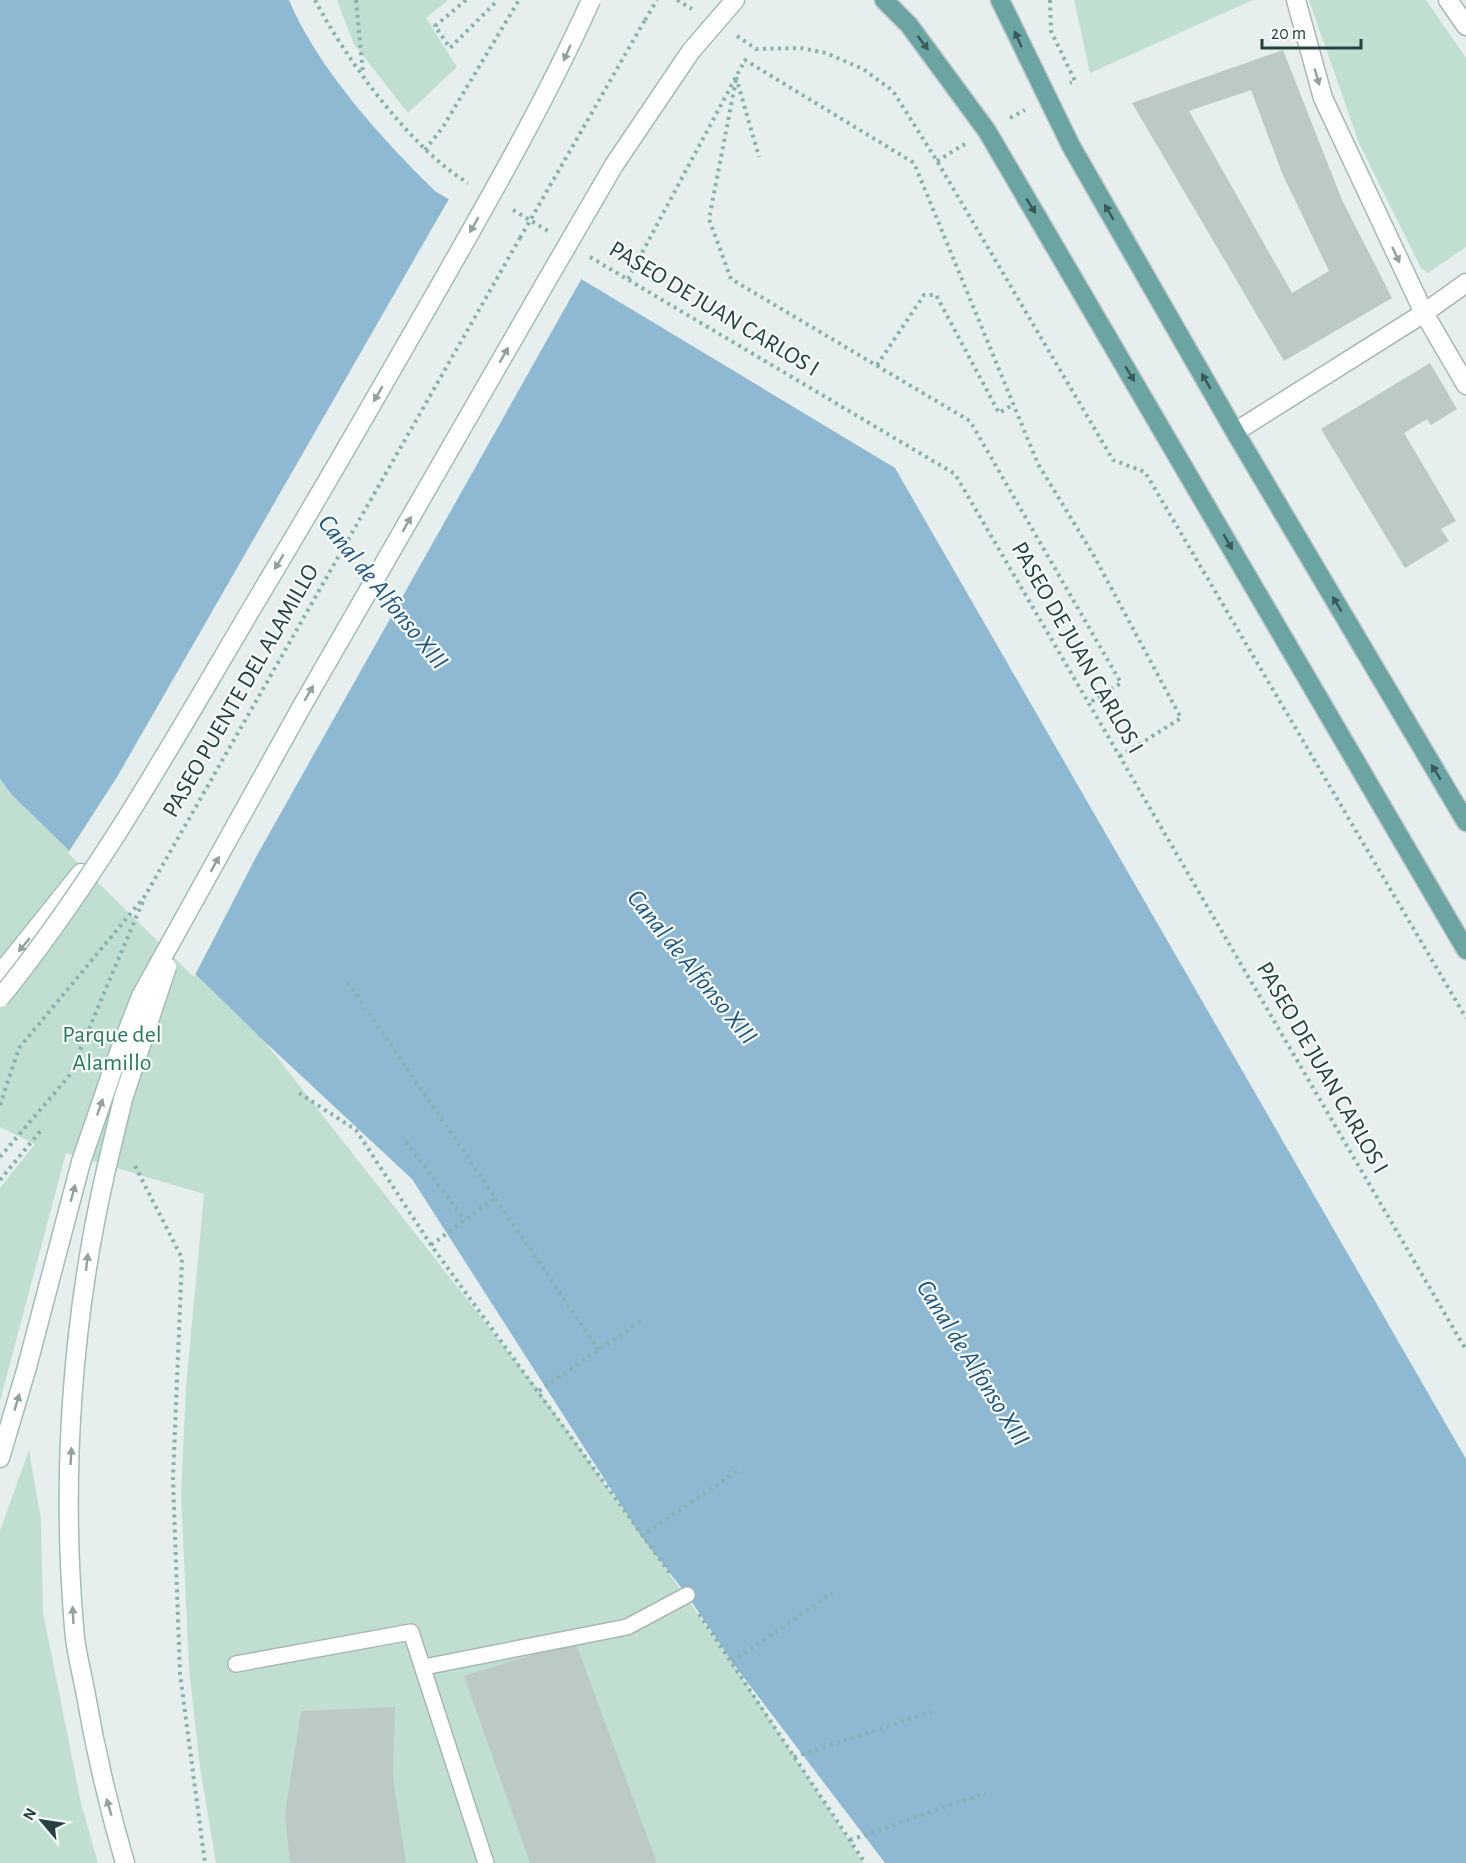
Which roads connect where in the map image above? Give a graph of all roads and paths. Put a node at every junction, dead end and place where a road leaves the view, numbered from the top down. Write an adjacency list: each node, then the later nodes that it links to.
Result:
1 (315, 0): 18 (path)
2 (356, 0): 18 (path)
3 (466, 0): 4 (path)
4 (498, 0)
5 (519, 0): 21 (path)
6 (591, 0): 36 (main road, one-way to 36, bridge)
7 (657, 0): 38 (path, PASEO PUENTE DEL ALAMILLO, bridge)
8 (677, 0): 15 (path)
9 (735, 0): 39 (main road, one-way to 9, bridge)
10 (884, 0): 40 (main road, one-way to 40)
11 (1000, 0): 33 (main road, one-way to 11)
12 (1050, 0): 20 (path)
13 (1296, 0): 29 (main road, one-way to 29)
14 (1448, 0): 16 (main road)
15 (688, 7)
16 (1466, 27)
17 (745, 41): 44 (path)
18 (363, 74): 21 (path)
19 (736, 76): 22 (path); 27 (path); 30 (path); 32 (path)
20 (1075, 81)
21 (424, 150): 23 (path)
22 (759, 157)
23 (469, 184)
24 (508, 208): 25 (path)
25 (558, 238)
26 (588, 256): 27 (path, PASEO DE JUAN CARLOS I)
27 (628, 279): 34 (path, PASEO DE JUAN CARLOS I)
28 (1466, 283): 29 (main road)
29 (1424, 313): 31 (main road); 33 (main road)
30 (877, 365): 32 (path); 34 (path)
31 (1466, 385)
32 (1014, 404): 35 (path)
33 (1235, 432): 37 (main road, one-way to 33)
34 (1089, 703): 35 (path, PASEO DE JUAN CARLOS I)
35 (1119, 756): 57 (path, PASEO DE JUAN CARLOS I)
36 (148, 782): 41 (main road, one-way to 41, bridge); 43 (main road, bridge)
37 (1466, 822)
38 (145, 896): 46 (path, PASEO PUENTE DEL ALAMILLO); 49 (path)
39 (186, 915): 59 (main road, one-way to 39, bridge); 71 (main road, one-way to 39, bridge)
40 (1466, 950)
41 (0, 974)
42 (348, 982): 52 (path)
43 (0, 998)
44 (1466, 1018)
45 (299, 1093): 54 (path)
46 (0, 1105)
47 (42, 1128): 51 (path)
48 (406, 1142): 53 (path)
49 (0, 1157)
50 (130, 1157): 72 (path)
51 (0, 1180)
52 (495, 1198): 53 (path); 56 (path)
53 (465, 1221): 54 (path)
54 (431, 1245): 58 (path)
55 (641, 1321): 56 (path)
56 (599, 1350): 58 (path)
57 (1466, 1350)
58 (539, 1391): 61 (path)
59 (0, 1458)
60 (738, 1471): 61 (path)
61 (641, 1536): 63 (path)
62 (832, 1593): 64 (path)
63 (687, 1595): 64 (path); 66 (lane)
64 (732, 1662): 68 (path)
65 (236, 1664): 66 (lane)
66 (424, 1666): 73 (lane)
67 (931, 1712): 68 (path)
68 (794, 1757): 70 (path)
69 (986, 1793): 70 (path)
70 (850, 1840): 74 (path)
71 (125, 1863)
72 (205, 1863)
73 (486, 1863)
74 (865, 1863)

